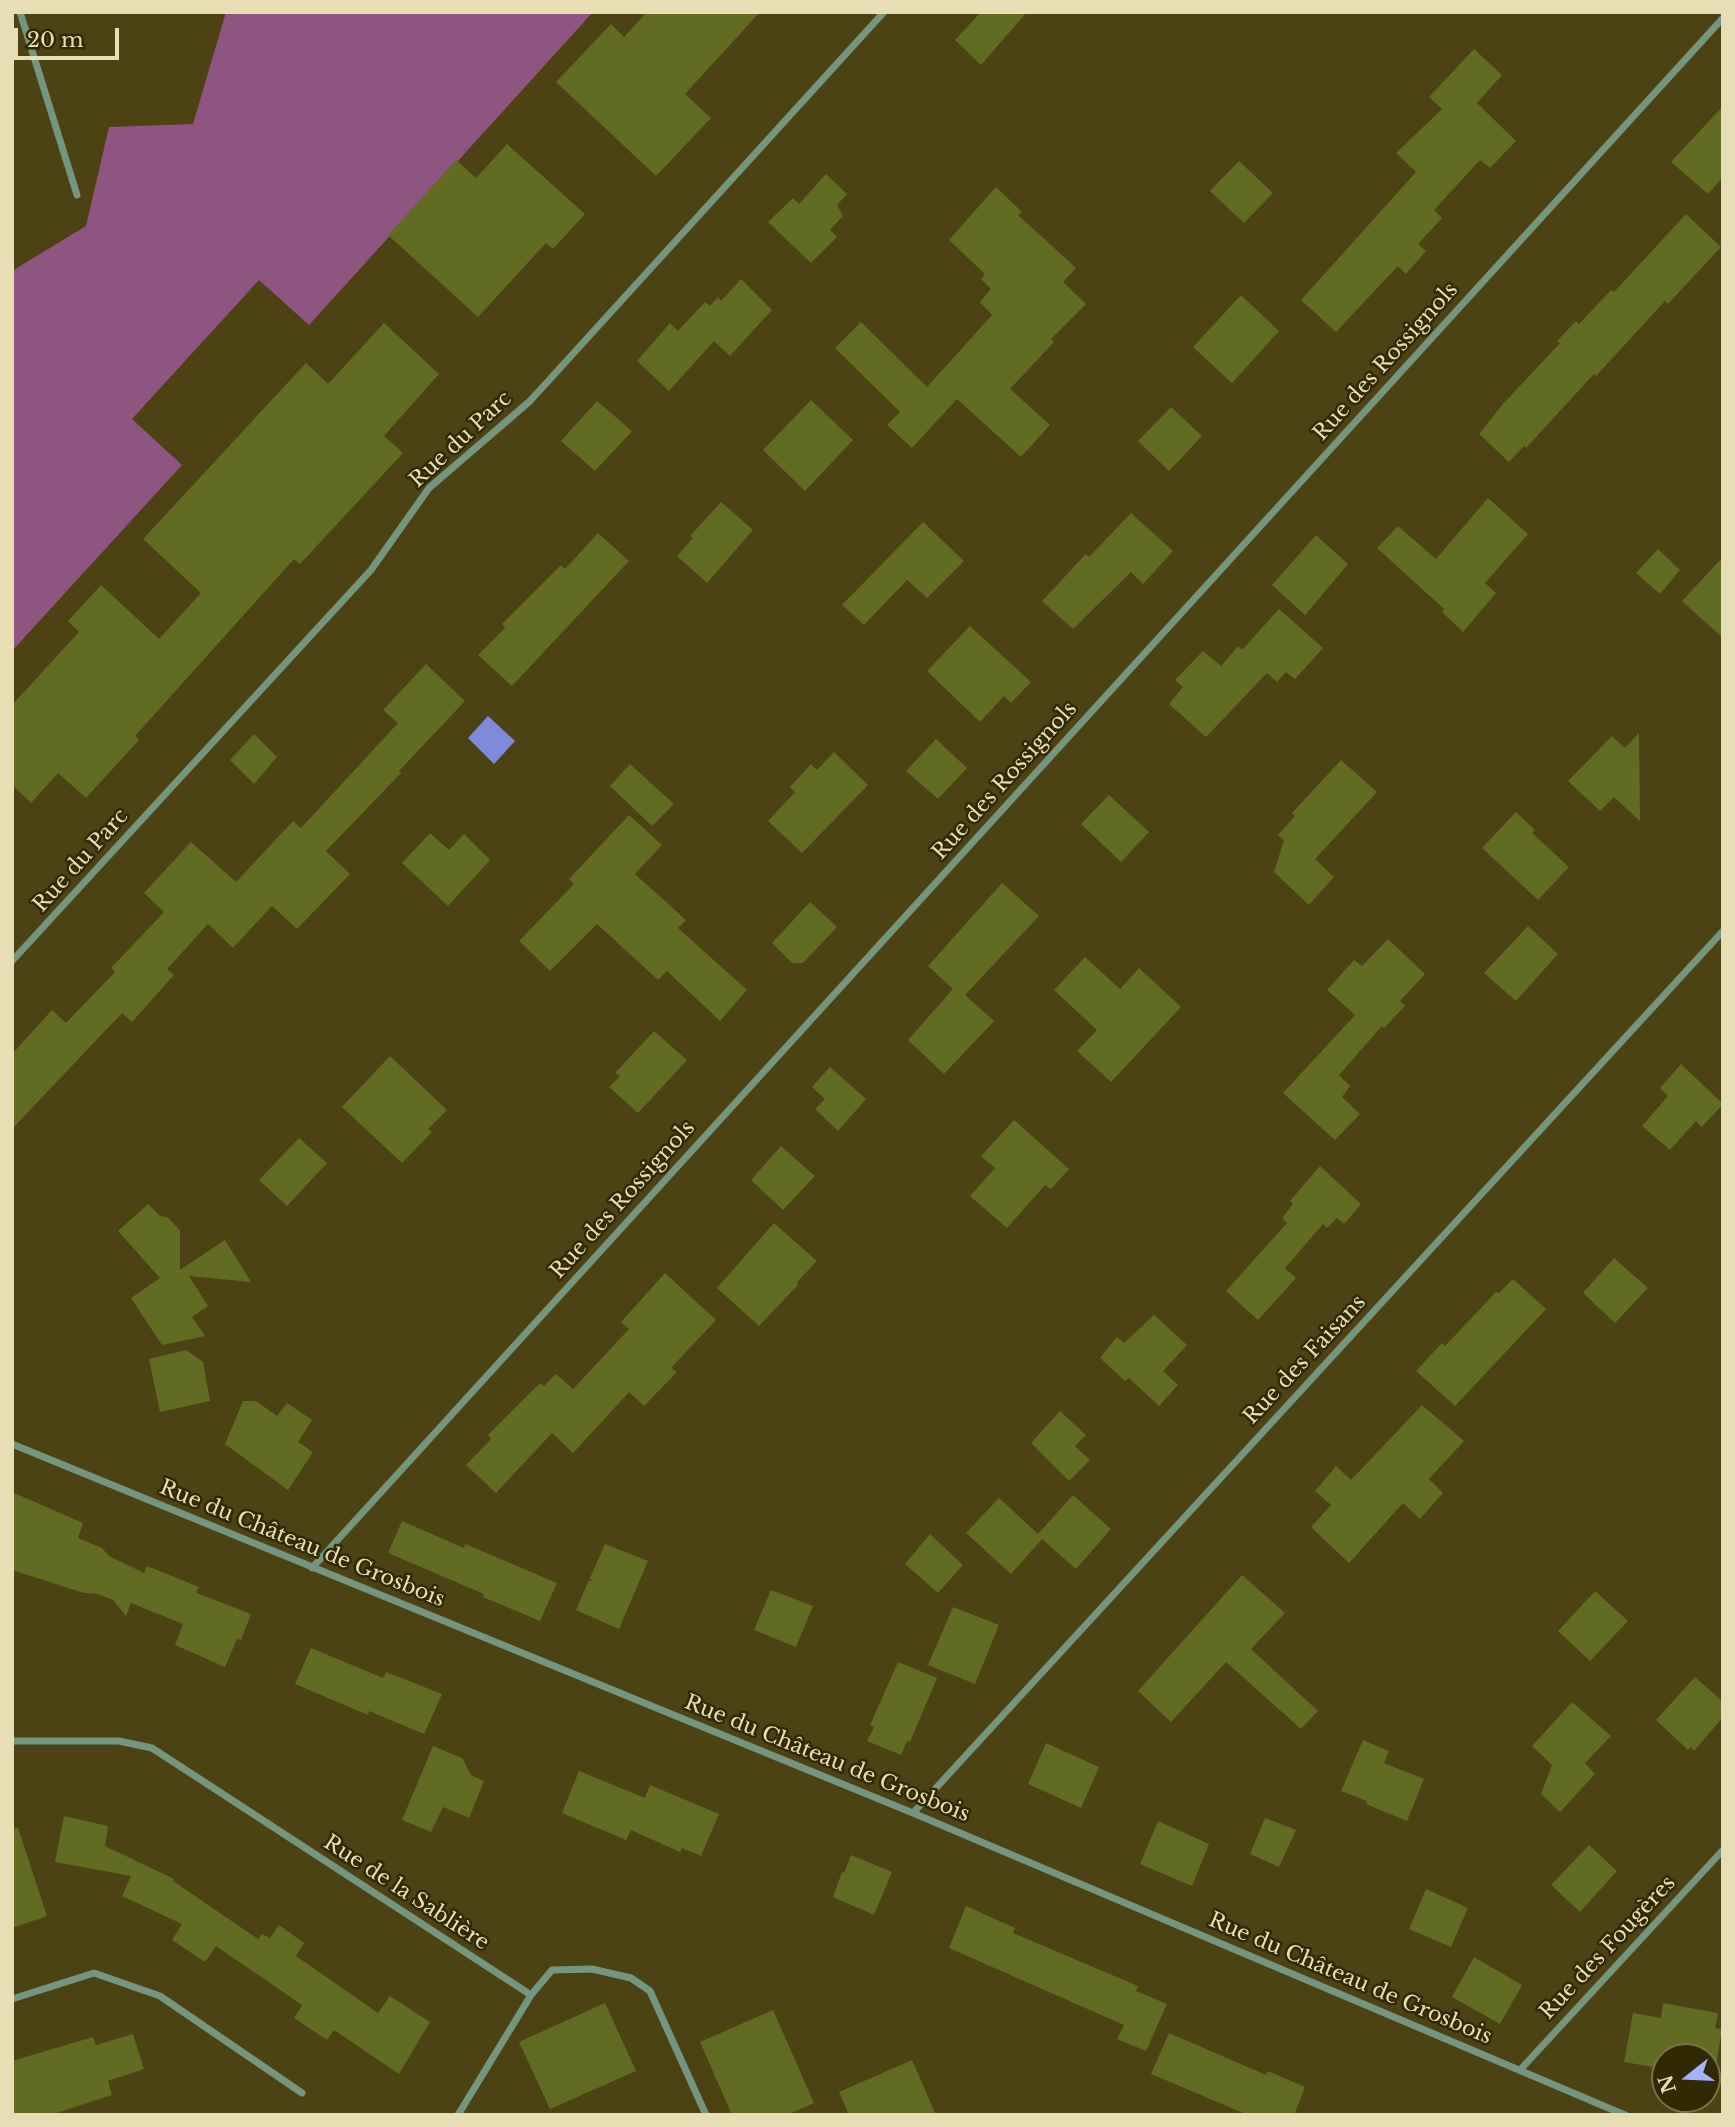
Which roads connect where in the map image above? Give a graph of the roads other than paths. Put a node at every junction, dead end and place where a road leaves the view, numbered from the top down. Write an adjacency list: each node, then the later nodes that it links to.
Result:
1 (20, 12): 4 (street)
2 (884, 12): 6 (street, Rue du Parc)
3 (1723, 18): 8 (street, Rue des Rossignols)
4 (77, 194)
5 (1723, 931): 10 (street, Rue des Faisans)
6 (12, 961)
7 (12, 1444): 8 (street, Rue du Château de Grosbois)
8 (312, 1567): 10 (street, Rue du Château de Grosbois)
9 (12, 1741): 12 (street, Rue de la Sablière)
10 (913, 1813): 14 (street, Rue du Château de Grosbois)
11 (1723, 1850): 14 (street, Rue des Fougères)
12 (531, 1995): 16 (street); 17 (street)
13 (12, 1999): 15 (street)
14 (1520, 2070): 18 (street, Rue du Château de Grosbois)
15 (302, 2093)
16 (458, 2115)
17 (706, 2115)
18 (1625, 2115)

